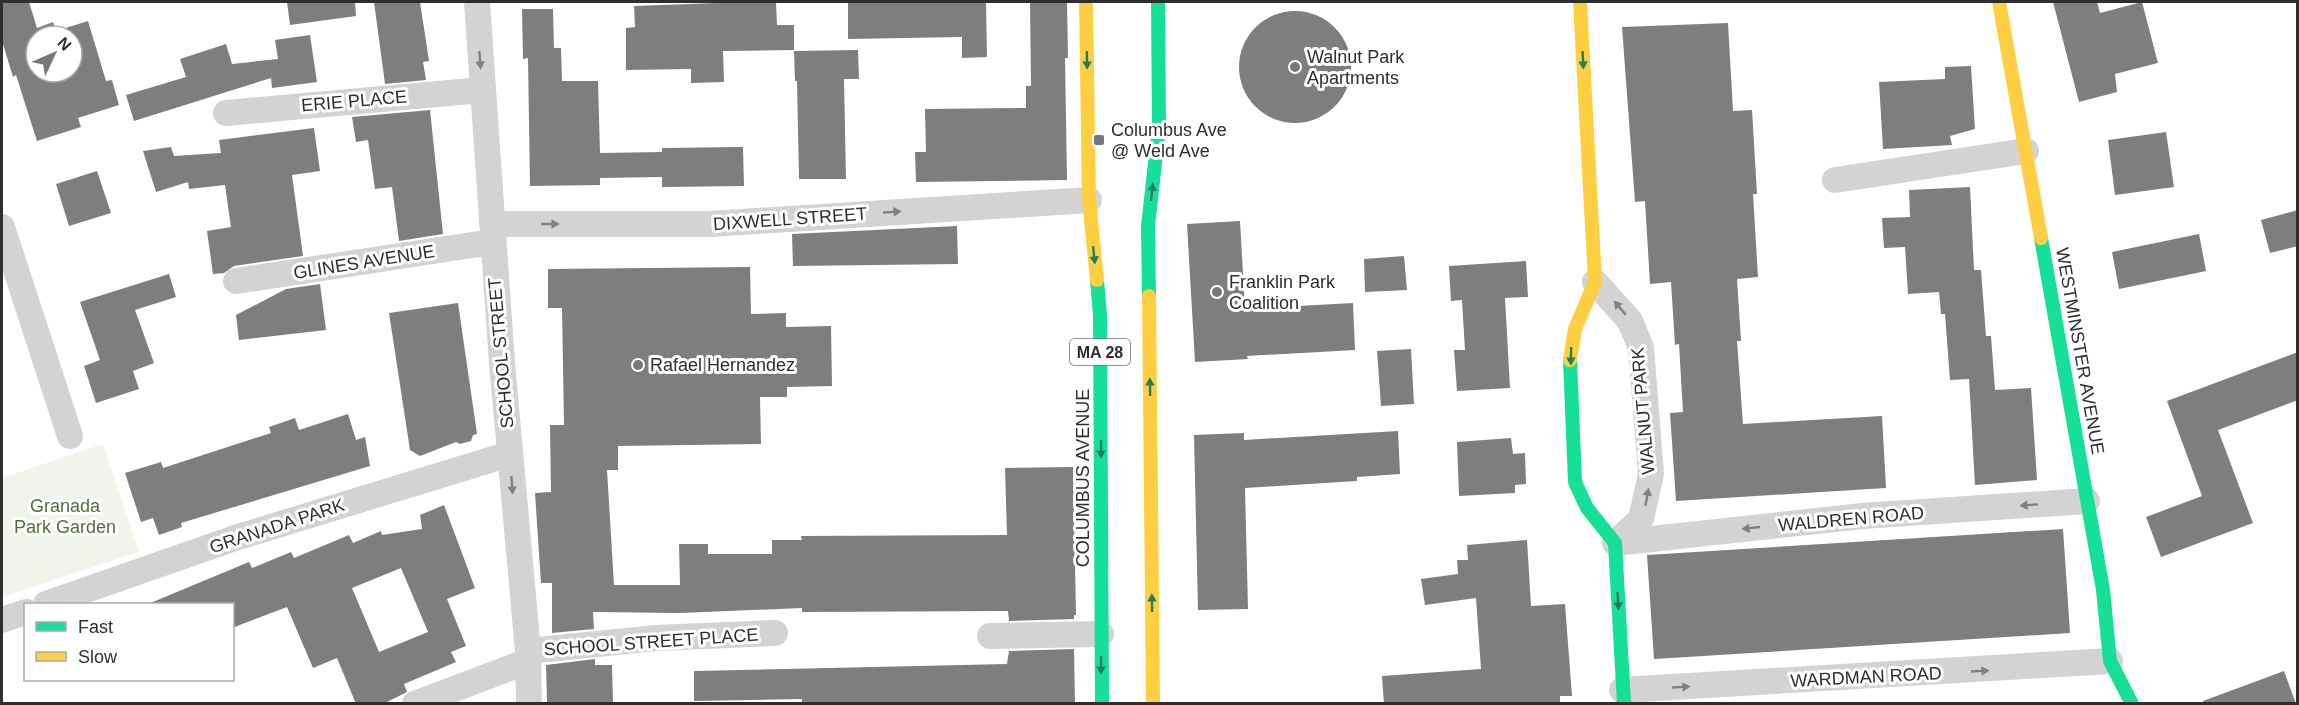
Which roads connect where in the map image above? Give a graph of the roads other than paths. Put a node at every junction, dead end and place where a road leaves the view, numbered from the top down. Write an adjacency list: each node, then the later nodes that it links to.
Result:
1 (477, 2): 6 (street, SCHOOL STREET, one-way to 6)
2 (1086, 2): 10 (street, COLUMBUS AVENUE / MA 28, one-way to 10)
3 (1158, 2): 31 (street, MA 28, one-way to 3)
4 (1580, 2): 14 (street, one-way to 14)
5 (1999, 2): 8 (street, WESTMINSTER AVENUE)
6 (482, 90): 7 (street, ERIE PLACE); 12 (street, SCHOOL STREET)
7 (226, 113)
8 (2026, 151): 9 (street); 17 (street, WESTMINSTER AVENUE)
9 (1835, 180)
10 (1089, 200): 12 (street, DIXWELL STREET, one-way to 10); 23 (street, COLUMBUS AVENUE / MA 28, one-way to 23)
11 (2, 227): 15 (street)
12 (492, 233): 13 (street, GLINES AVENUE); 16 (street, SCHOOL STREET)
13 (236, 281)
14 (1595, 282): 18 (street, one-way to 18); 18 (street, WALNUT PARK, one-way to 14)
15 (70, 436)
16 (510, 454): 19 (street, GRANADA PARK); 25 (street, SCHOOL STREET, one-way to 25)
17 (2087, 501): 18 (street, WALDREN ROAD, one-way to 18); 26 (street, WESTMINSTER AVENUE)
18 (1615, 543): 27 (street, one-way to 27)
19 (49, 603)
20 (24, 613): 21 (street)
21 (2, 620)
22 (775, 633): 25 (street, SCHOOL STREET PLACE)
23 (1101, 634): 24 (street); 30 (street, COLUMBUS AVENUE / MA 28, one-way to 30)
24 (990, 636)
25 (528, 656): 28 (street, SCHOOL STREET PLACE); 29 (street, SCHOOL STREET)
26 (2110, 661): 27 (street, WARDMAN ROAD, one-way to 26); 32 (street, WESTMINSTER AVENUE)
27 (1623, 697)
28 (416, 704)
29 (529, 704)
30 (1102, 704)
31 (1153, 704)
32 (2132, 704)

